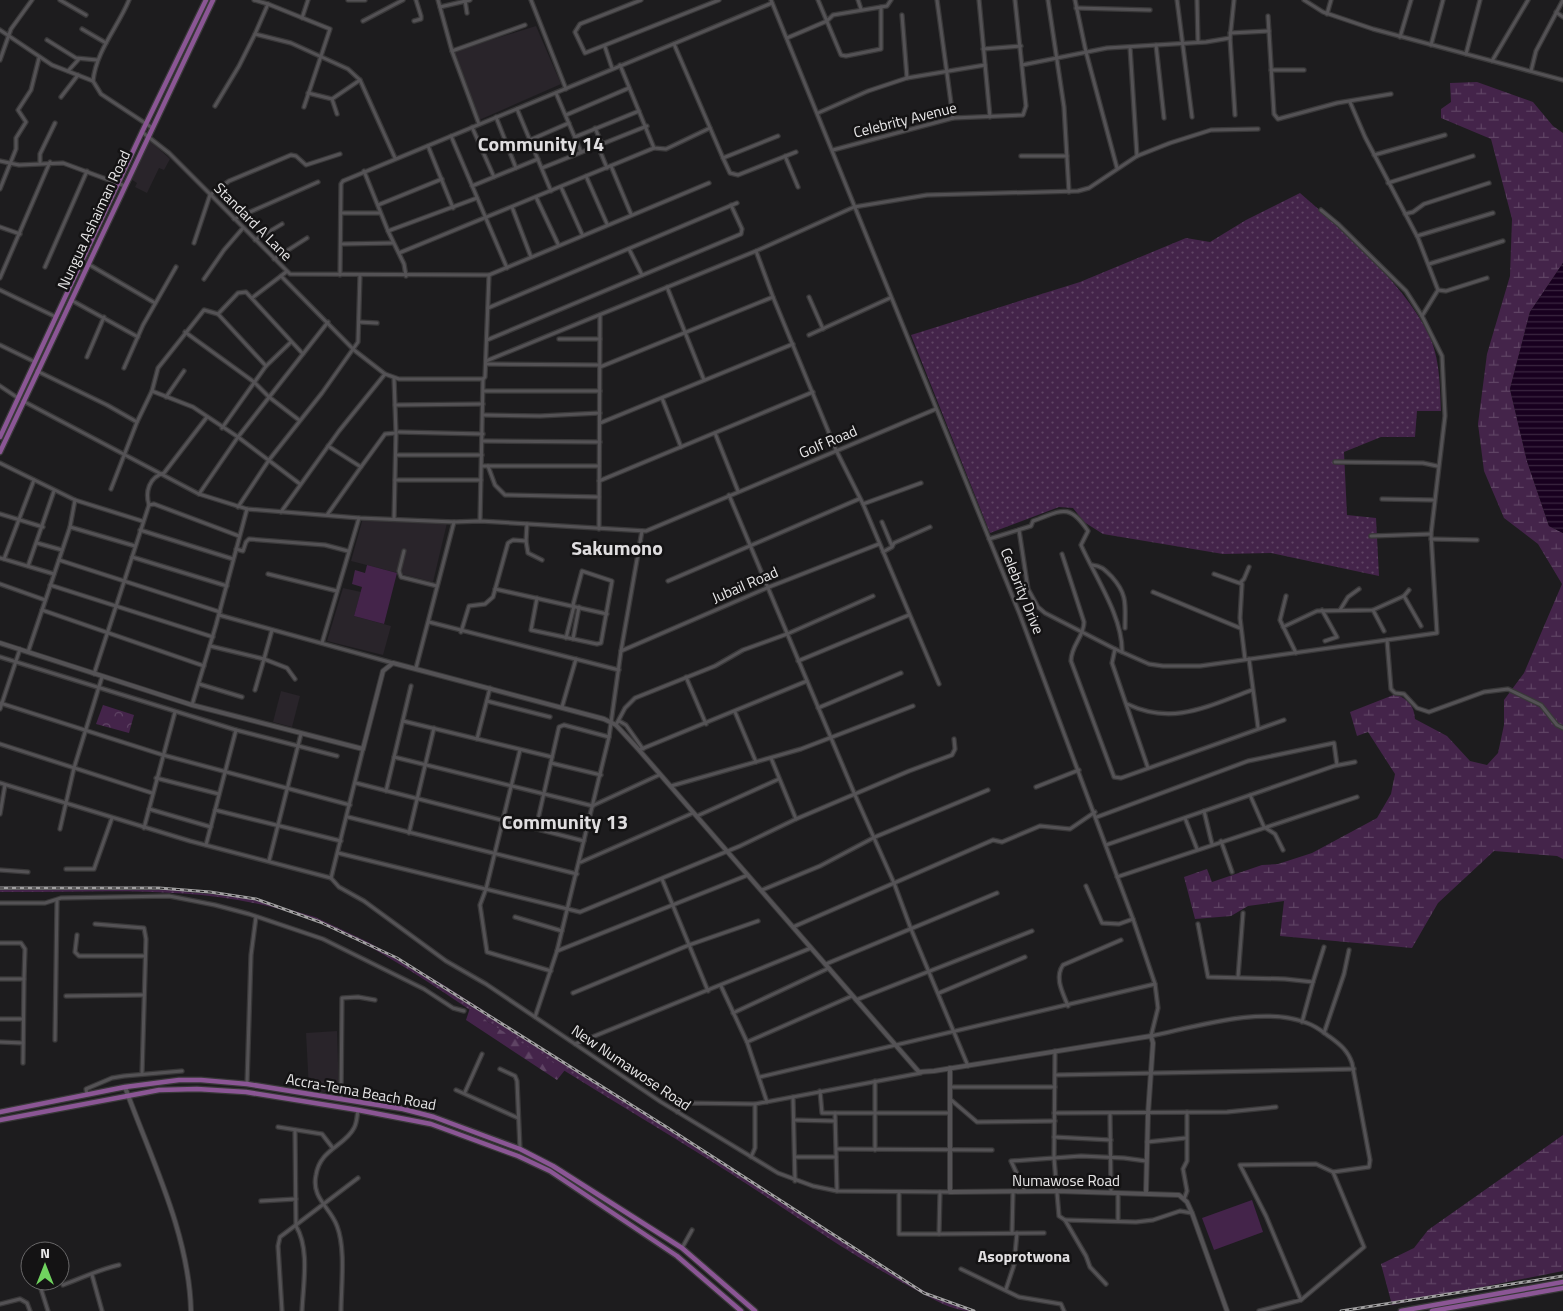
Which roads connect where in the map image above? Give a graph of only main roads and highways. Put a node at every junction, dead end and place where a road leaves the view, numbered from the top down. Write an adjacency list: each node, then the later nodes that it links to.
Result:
1 (206, 0): 3 (main road, Nungua Ashaiman Road)
2 (213, 0): 3 (main road, Nungua Ashaiman Road)
3 (21, 400): 4 (main road, Nungua Ashaiman Road); 6 (main road, Nungua Ashaiman Road)
4 (2, 427): 5 (main road, Nungua Ashaiman Road)
5 (0, 438)
6 (0, 452)
7 (247, 1084): 8 (main road); 9 (main road, Accra-Tema Beach Road); 11 (main road, Accra-Tema Beach Road)
8 (246, 1092): 10 (main road, Accra-Tema Beach Road); 12 (main road, Accra-Tema Beach Road)
9 (0, 1112)
10 (0, 1120)
11 (682, 1248): 12 (main road); 16 (main road, Accra-Tema Beach Road)
12 (677, 1256): 15 (main road, Accra-Tema Beach Road)
13 (1563, 1282): 17 (main road)
14 (1563, 1288): 18 (main road)
15 (741, 1311)
16 (755, 1311)
17 (1401, 1311)
18 (1432, 1311)

